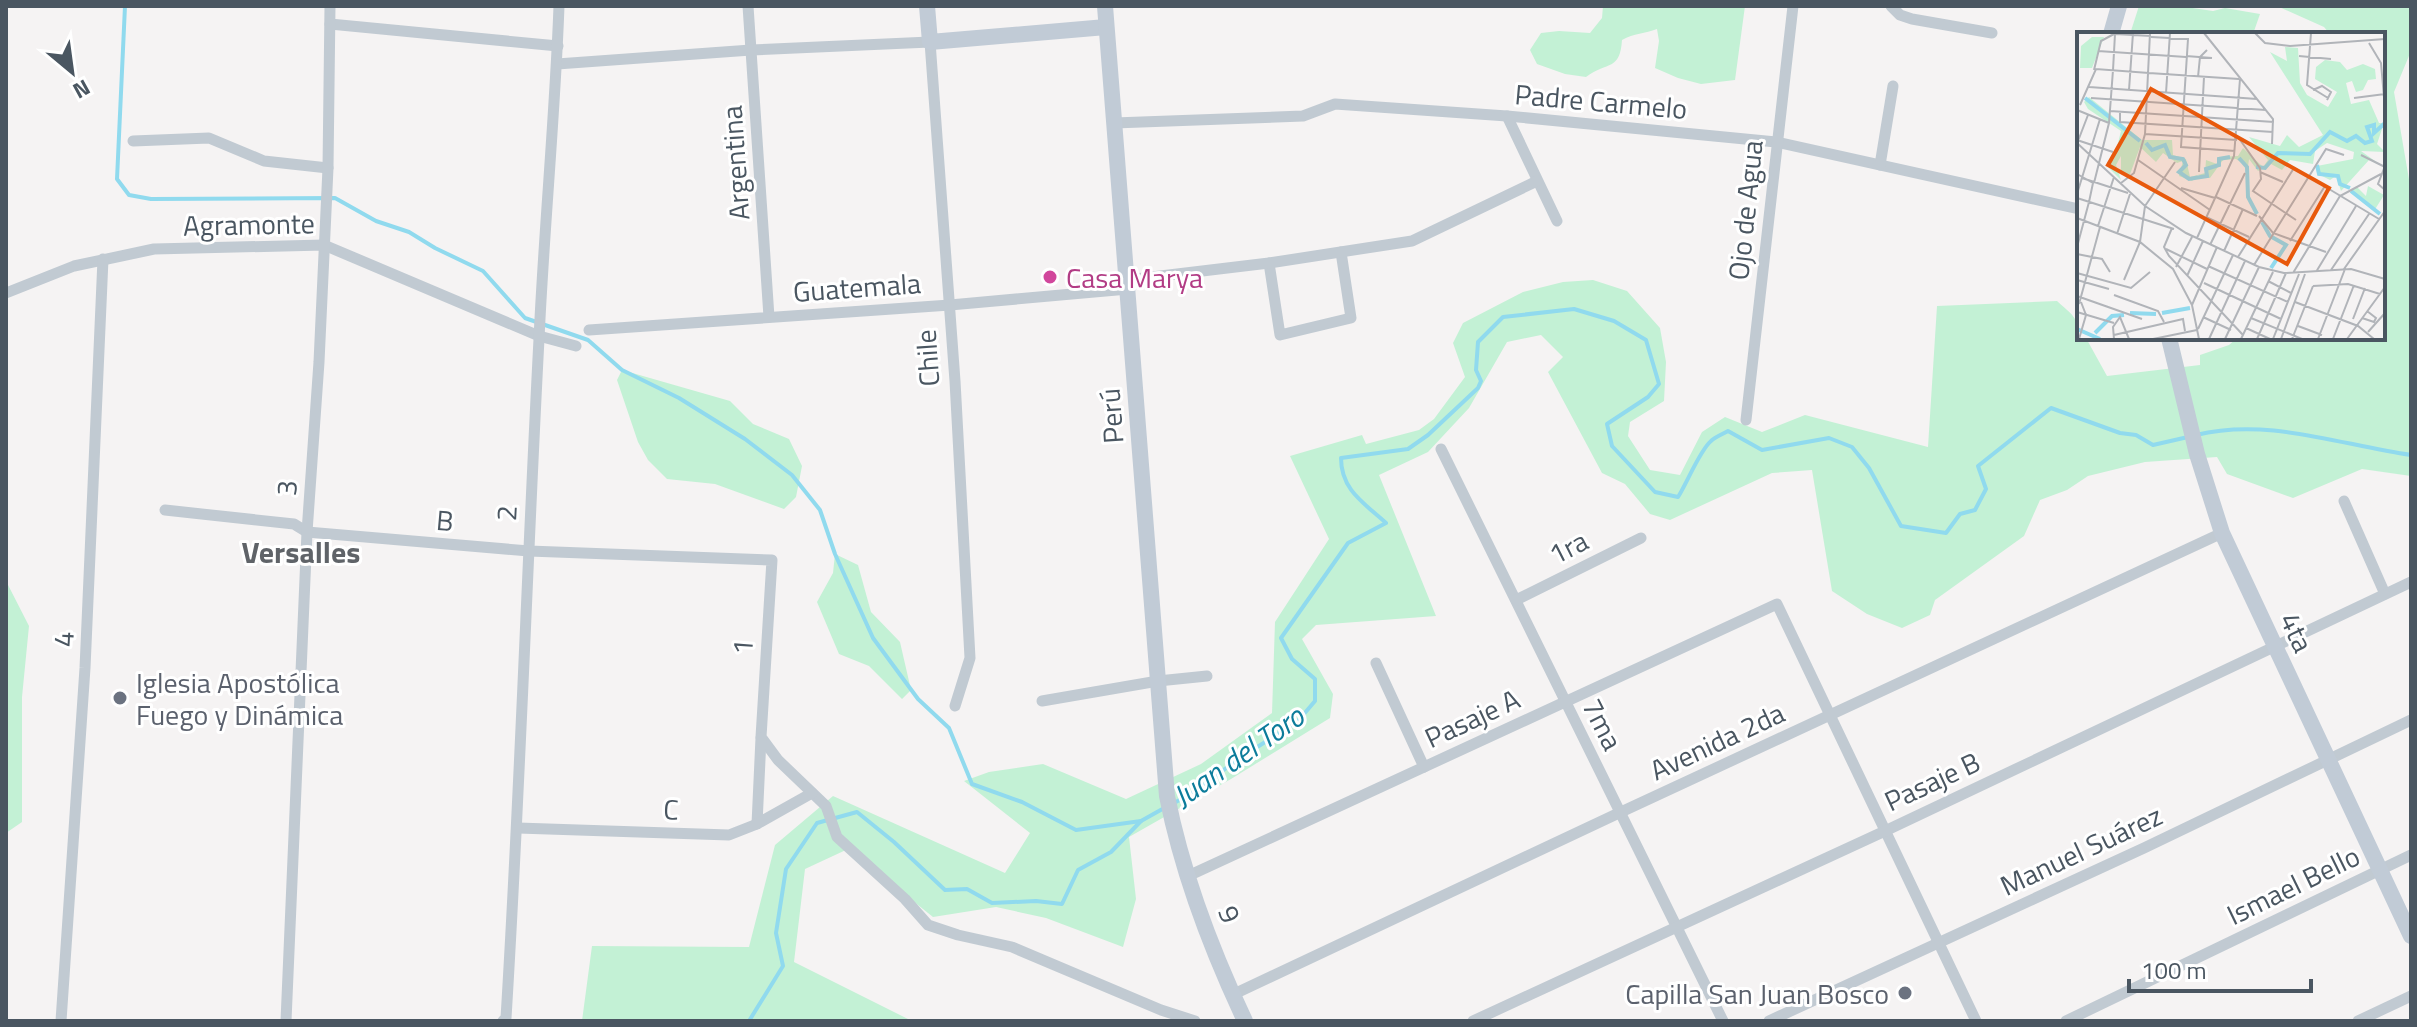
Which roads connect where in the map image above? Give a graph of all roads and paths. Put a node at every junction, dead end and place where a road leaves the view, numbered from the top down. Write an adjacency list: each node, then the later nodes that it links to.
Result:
1 (330, 6): 9 (street, 3)
2 (559, 6): 14 (street, 2)
3 (748, 6): 15 (street, Argentina)
4 (927, 6): 13 (street, Chile)
5 (1105, 6): 10 (street, Perú)
6 (1793, 6): 21 (street, Ojo de Agua)
7 (1891, 6): 12 (street)
8 (2119, 6): 11 (street)
9 (330, 24): 14 (street); 23 (street, 3)
10 (1106, 27): 13 (street); 19 (street, Perú)
11 (2112, 32)
12 (1992, 33)
13 (930, 42): 15 (street); 33 (street, Chile)
14 (558, 46): 16 (street, 2)
15 (751, 50): 16 (street); 34 (street, Argentina)
16 (557, 64): 36 (street, 2)
17 (1893, 86): 22 (street)
18 (1507, 116): 19 (street, Padre Carmelo); 21 (street, Padre Carmelo); 24 (street)
19 (1114, 123): 31 (street, Perú)
20 (133, 141): 23 (street)
21 (1776, 142): 22 (street, Padre Carmelo); 39 (street, Ojo de Agua)
22 (1880, 165): 25 (street, Padre Carmelo)
23 (328, 168): 27 (street, 3)
24 (1537, 181): 26 (street); 28 (street, Guatemala)
25 (2077, 209)
26 (1557, 221)
27 (324, 245): 29 (street, Agramonte); 36 (street, Agramonte); 43 (street, 3)
28 (1341, 252): 30 (street, Guatemala); 30 (street)
29 (103, 259): 32 (street, Agramonte); 77 (street, 4)
30 (1269, 263): 31 (street, Guatemala)
31 (1127, 284): 33 (street, Guatemala); 54 (street, Perú)
32 (6, 293)
33 (950, 305): 34 (street, Guatemala); 57 (street, Chile)
34 (769, 317): 35 (street, Guatemala)
35 (589, 330)
36 (539, 336): 38 (street, Agramonte); 46 (street, 2)
37 (2169, 340): 44 (street, 4ta)
38 (576, 346)
39 (1746, 420)
40 (1441, 449): 50 (street, 7ma)
41 (2344, 501): 49 (street)
42 (165, 510): 43 (street, B)
43 (307, 532): 46 (street, B); 78 (street, 3)
44 (2222, 533): 51 (street, 4ta); 58 (street, Avenida 2da)
45 (1641, 538): 50 (street, 1ra)
46 (529, 551): 47 (street, B); 67 (street, 2)
47 (772, 560): 60 (street, 1)
48 (2411, 582): 49 (street, Pasaje B)
49 (2385, 594): 51 (street, Pasaje B)
50 (1516, 600): 56 (street, 7ma)
51 (2274, 645): 61 (street, 4ta); 68 (street, Pasaje B)
52 (1376, 663): 62 (street)
53 (1207, 676): 54 (street)
54 (1158, 681): 55 (street); 65 (street, Perú)
55 (1042, 701)
56 (1565, 701): 58 (street, Pasaje A); 62 (street, Pasaje A); 64 (street, 7ma)
57 (955, 706)
58 (1831, 715): 64 (street, Avenida 2da); 68 (street)
59 (2411, 720): 61 (street, Manuel Suárez)
60 (761, 737): 63 (street); 66 (street, 1)
61 (2329, 759): 70 (street, 4ta); 74 (street, Manuel Suárez)
62 (1424, 767): 71 (street, Pasaje A)
63 (812, 793): 66 (street, C); 80 (street)
64 (1621, 812): 72 (street, 7ma); 75 (street, Avenida 2da)
65 (1173, 822): 71 (street, 9)
66 (757, 824): 67 (street, C)
67 (518, 828): 79 (street, 2)
68 (1885, 831): 72 (street, Pasaje B); 74 (street)
69 (2411, 855): 70 (street, Ismael Bello)
70 (2380, 869): 73 (street, 4ta); 86 (street, Ismael Bello)
71 (1188, 876): 75 (street, 9)
72 (1678, 926): 82 (street, Pasaje B); 83 (street, 7ma)
73 (2411, 936)
74 (1940, 943): 84 (street, Manuel Suárez); 85 (street)
75 (1232, 995): 81 (street, 9)
76 (2411, 996): 87 (street)
77 (61, 1021)
78 (286, 1021)
79 (503, 1021)
80 (1195, 1021)
81 (1245, 1021)
82 (1473, 1021)
83 (1723, 1021)
84 (1769, 1021)
85 (1976, 1021)
86 (2066, 1021)
87 (2358, 1021)

